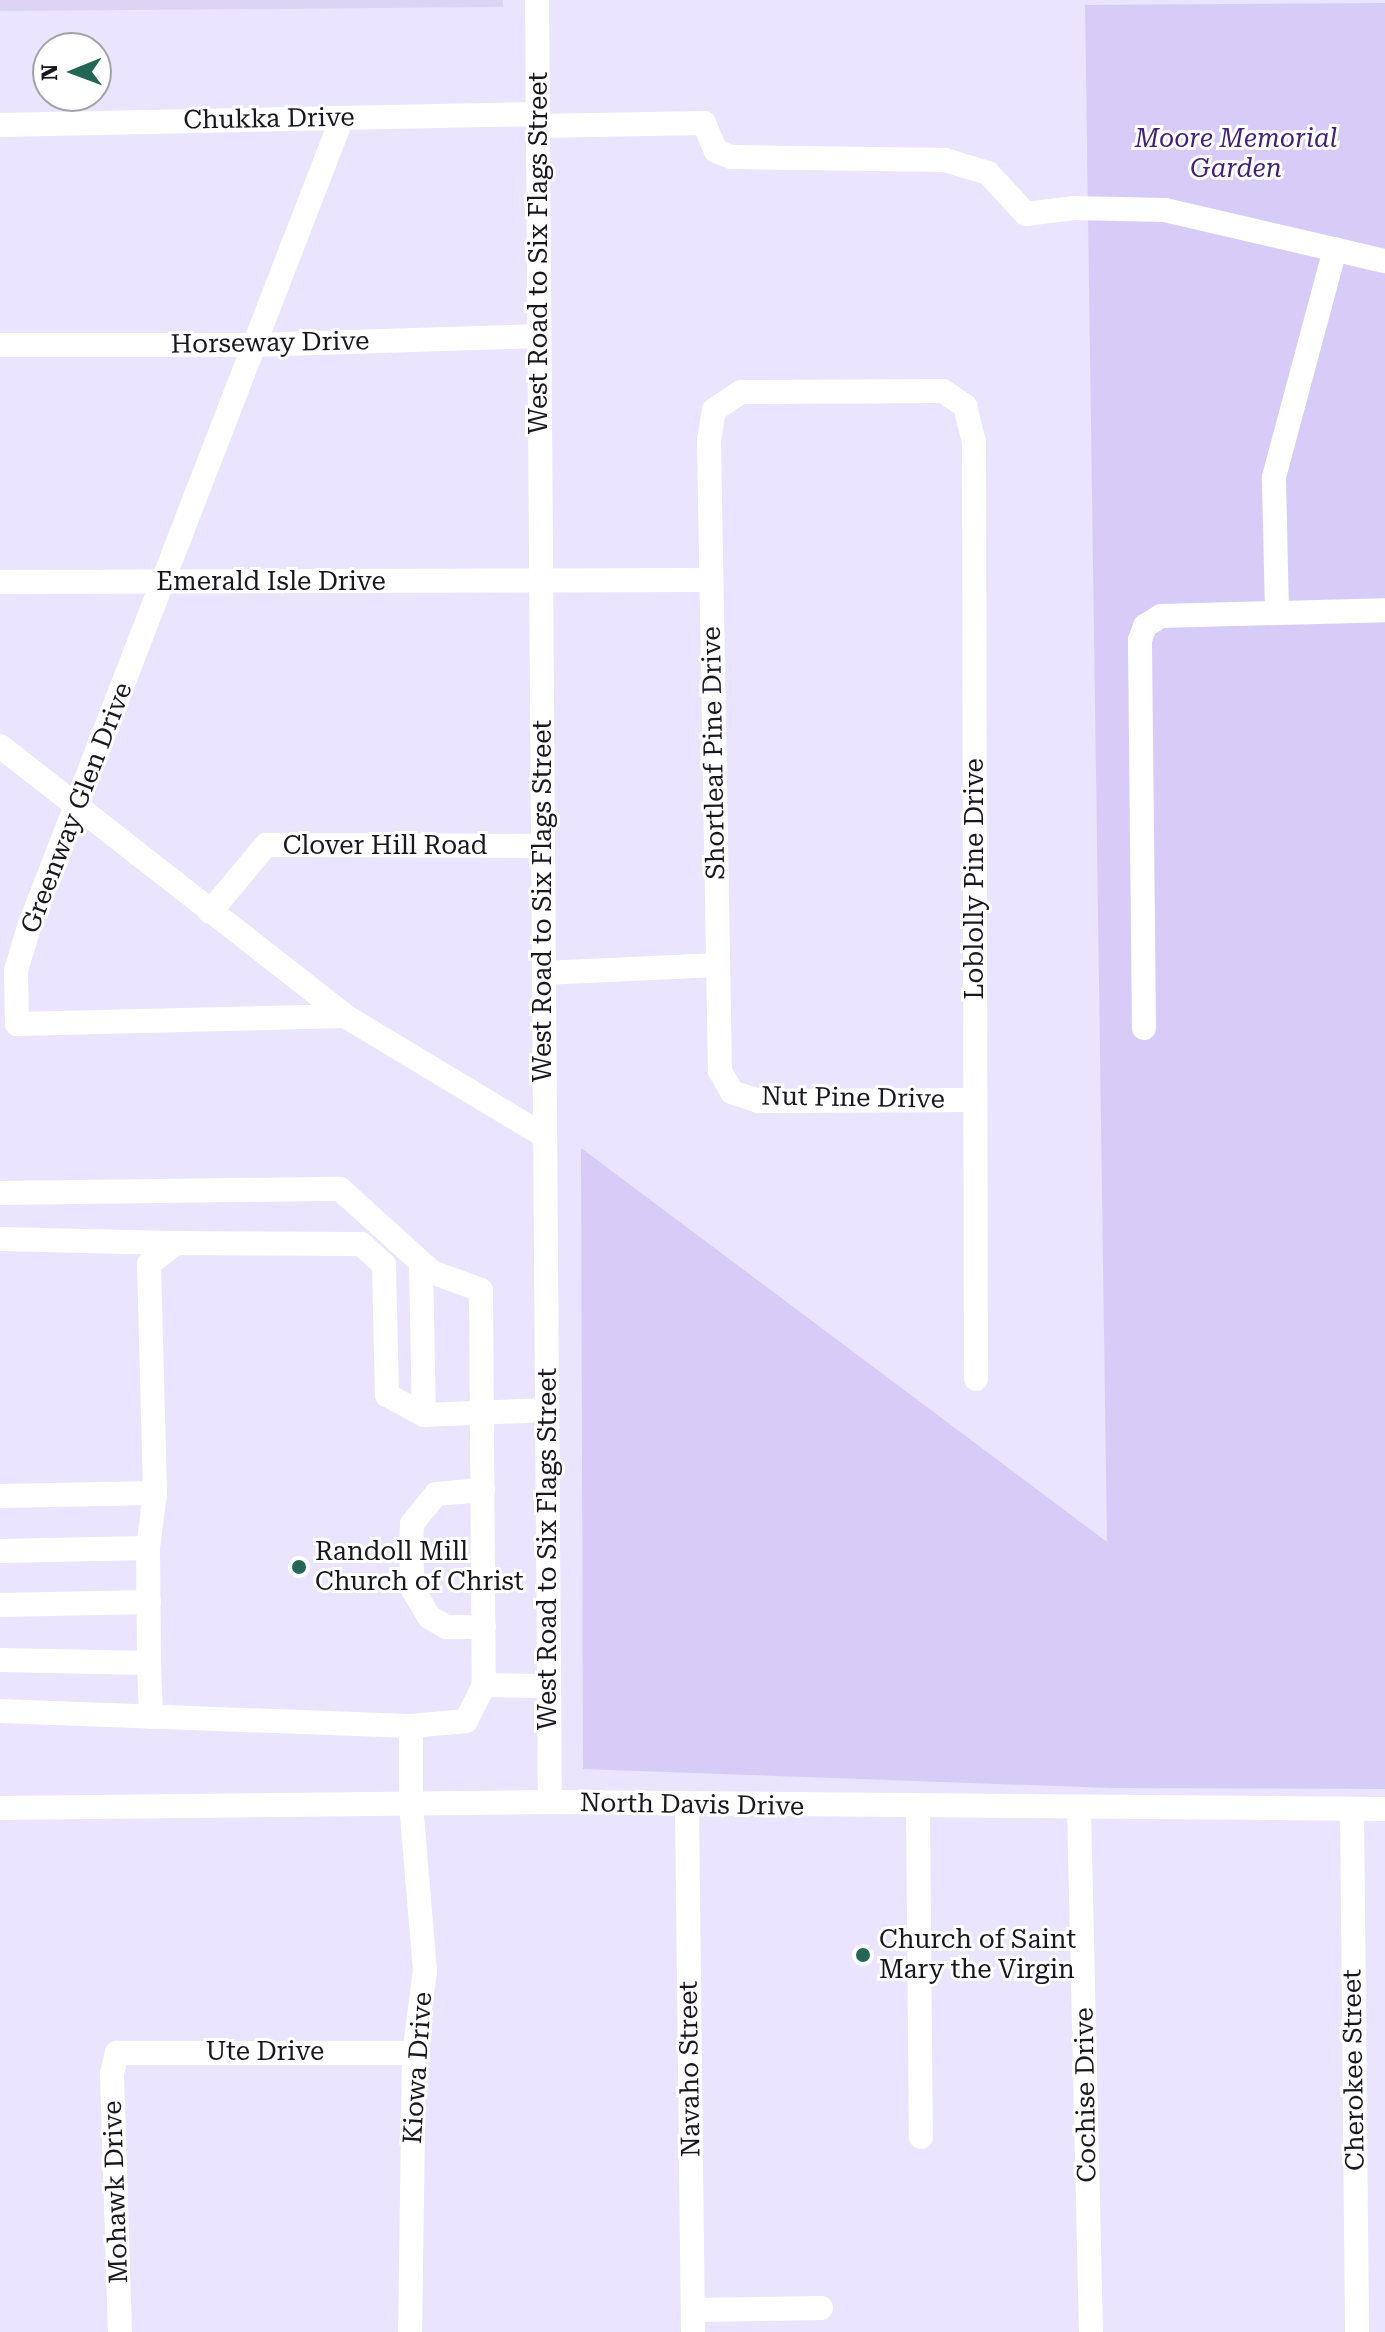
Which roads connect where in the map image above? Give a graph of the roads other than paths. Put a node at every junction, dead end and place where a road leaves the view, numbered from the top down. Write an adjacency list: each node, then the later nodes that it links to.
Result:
1 (537, 0): 3 (street, West Road to Six Flags Street)
2 (342, 118): 3 (street, Chukka Drive); 4 (street, Chukka Drive); 9 (street, Greenway Glen Drive)
3 (538, 120): 5 (street, Chukka Drive); 7 (street, West Road to Six Flags Street)
4 (0, 125)
5 (1335, 249): 6 (street); 16 (street)
6 (1385, 261)
7 (539, 336): 9 (street, Horseway Drive); 12 (street, West Road to Six Flags Street)
8 (0, 345): 9 (street, Horseway Drive)
9 (253, 345): 14 (street, Greenway Glen Drive)
10 (714, 410): 11 (street, Shortleaf Pine Drive); 27 (street, Loblolly Pine Drive)
11 (711, 580): 12 (street, Emerald Isle Drive); 21 (street, Shortleaf Pine Drive)
12 (541, 581): 14 (street, Emerald Isle Drive); 19 (street, West Road to Six Flags Street)
13 (0, 582): 14 (street, Emerald Isle Drive)
14 (166, 582): 18 (street, Greenway Glen Drive)
15 (1385, 610): 16 (street)
16 (1277, 613): 25 (street)
17 (0, 746): 18 (street)
18 (76, 808): 20 (street); 24 (street, Greenway Glen Drive)
19 (543, 846): 20 (street, Clover Hill Road); 22 (street, West Road to Six Flags Street)
20 (210, 912): 23 (street)
21 (718, 965): 22 (street); 26 (street, Shortleaf Pine Drive)
22 (544, 973): 28 (street, West Road to Six Flags Street)
23 (345, 1016): 24 (street, Greenway Glen Drive); 28 (street)
24 (9, 1023)
25 (1144, 1028)
26 (732, 1092): 27 (street, Nut Pine Drive)
27 (975, 1100): 33 (street, Loblolly Pine Drive)
28 (545, 1136): 34 (street, West Road to Six Flags Street)
29 (0, 1193): 32 (street)
30 (0, 1239): 31 (street)
31 (182, 1243): 36 (street); 38 (street)
32 (421, 1263): 35 (street); 36 (street)
33 (976, 1379)
34 (547, 1410): 35 (street); 48 (street, West Road to Six Flags Street)
35 (483, 1412): 36 (street); 37 (street)
36 (424, 1415)
37 (483, 1490): 44 (street); 44 (street)
38 (155, 1493): 39 (street); 40 (street)
39 (0, 1496)
40 (148, 1548): 41 (street); 42 (street)
41 (0, 1551)
42 (149, 1602): 43 (street); 46 (street)
43 (0, 1605)
44 (484, 1627): 47 (street)
45 (0, 1660): 46 (street)
46 (149, 1663): 50 (street)
47 (484, 1685): 48 (street); 51 (street)
48 (549, 1686): 52 (street, West Road to Six Flags Street)
49 (0, 1711): 50 (street)
50 (151, 1717): 51 (street)
51 (411, 1726): 53 (street, Kiowa Drive)
52 (550, 1802): 53 (street, North Davis Drive); 54 (street, North Davis Drive)
53 (411, 1804): 55 (street, North Davis Drive); 61 (street, Kiowa Drive)
54 (687, 1806): 56 (street, North Davis Drive); 64 (street, Navaho Street)
55 (0, 1808)
56 (918, 1808): 57 (street, North Davis Drive); 62 (street)
57 (1079, 1809): 58 (street, North Davis Drive); 67 (street, Cochise Drive)
58 (1352, 1809): 59 (street, North Davis Drive); 68 (street, Cherokee Street)
59 (1385, 1809)
60 (117, 2053): 61 (street, Ute Drive); 65 (street, Mohawk Drive)
61 (414, 2053): 66 (street, Kiowa Drive)
62 (921, 2137)
63 (821, 2308): 64 (street)
64 (693, 2321)
65 (120, 2332)
66 (410, 2332)
67 (1091, 2332)
68 (1357, 2332)

